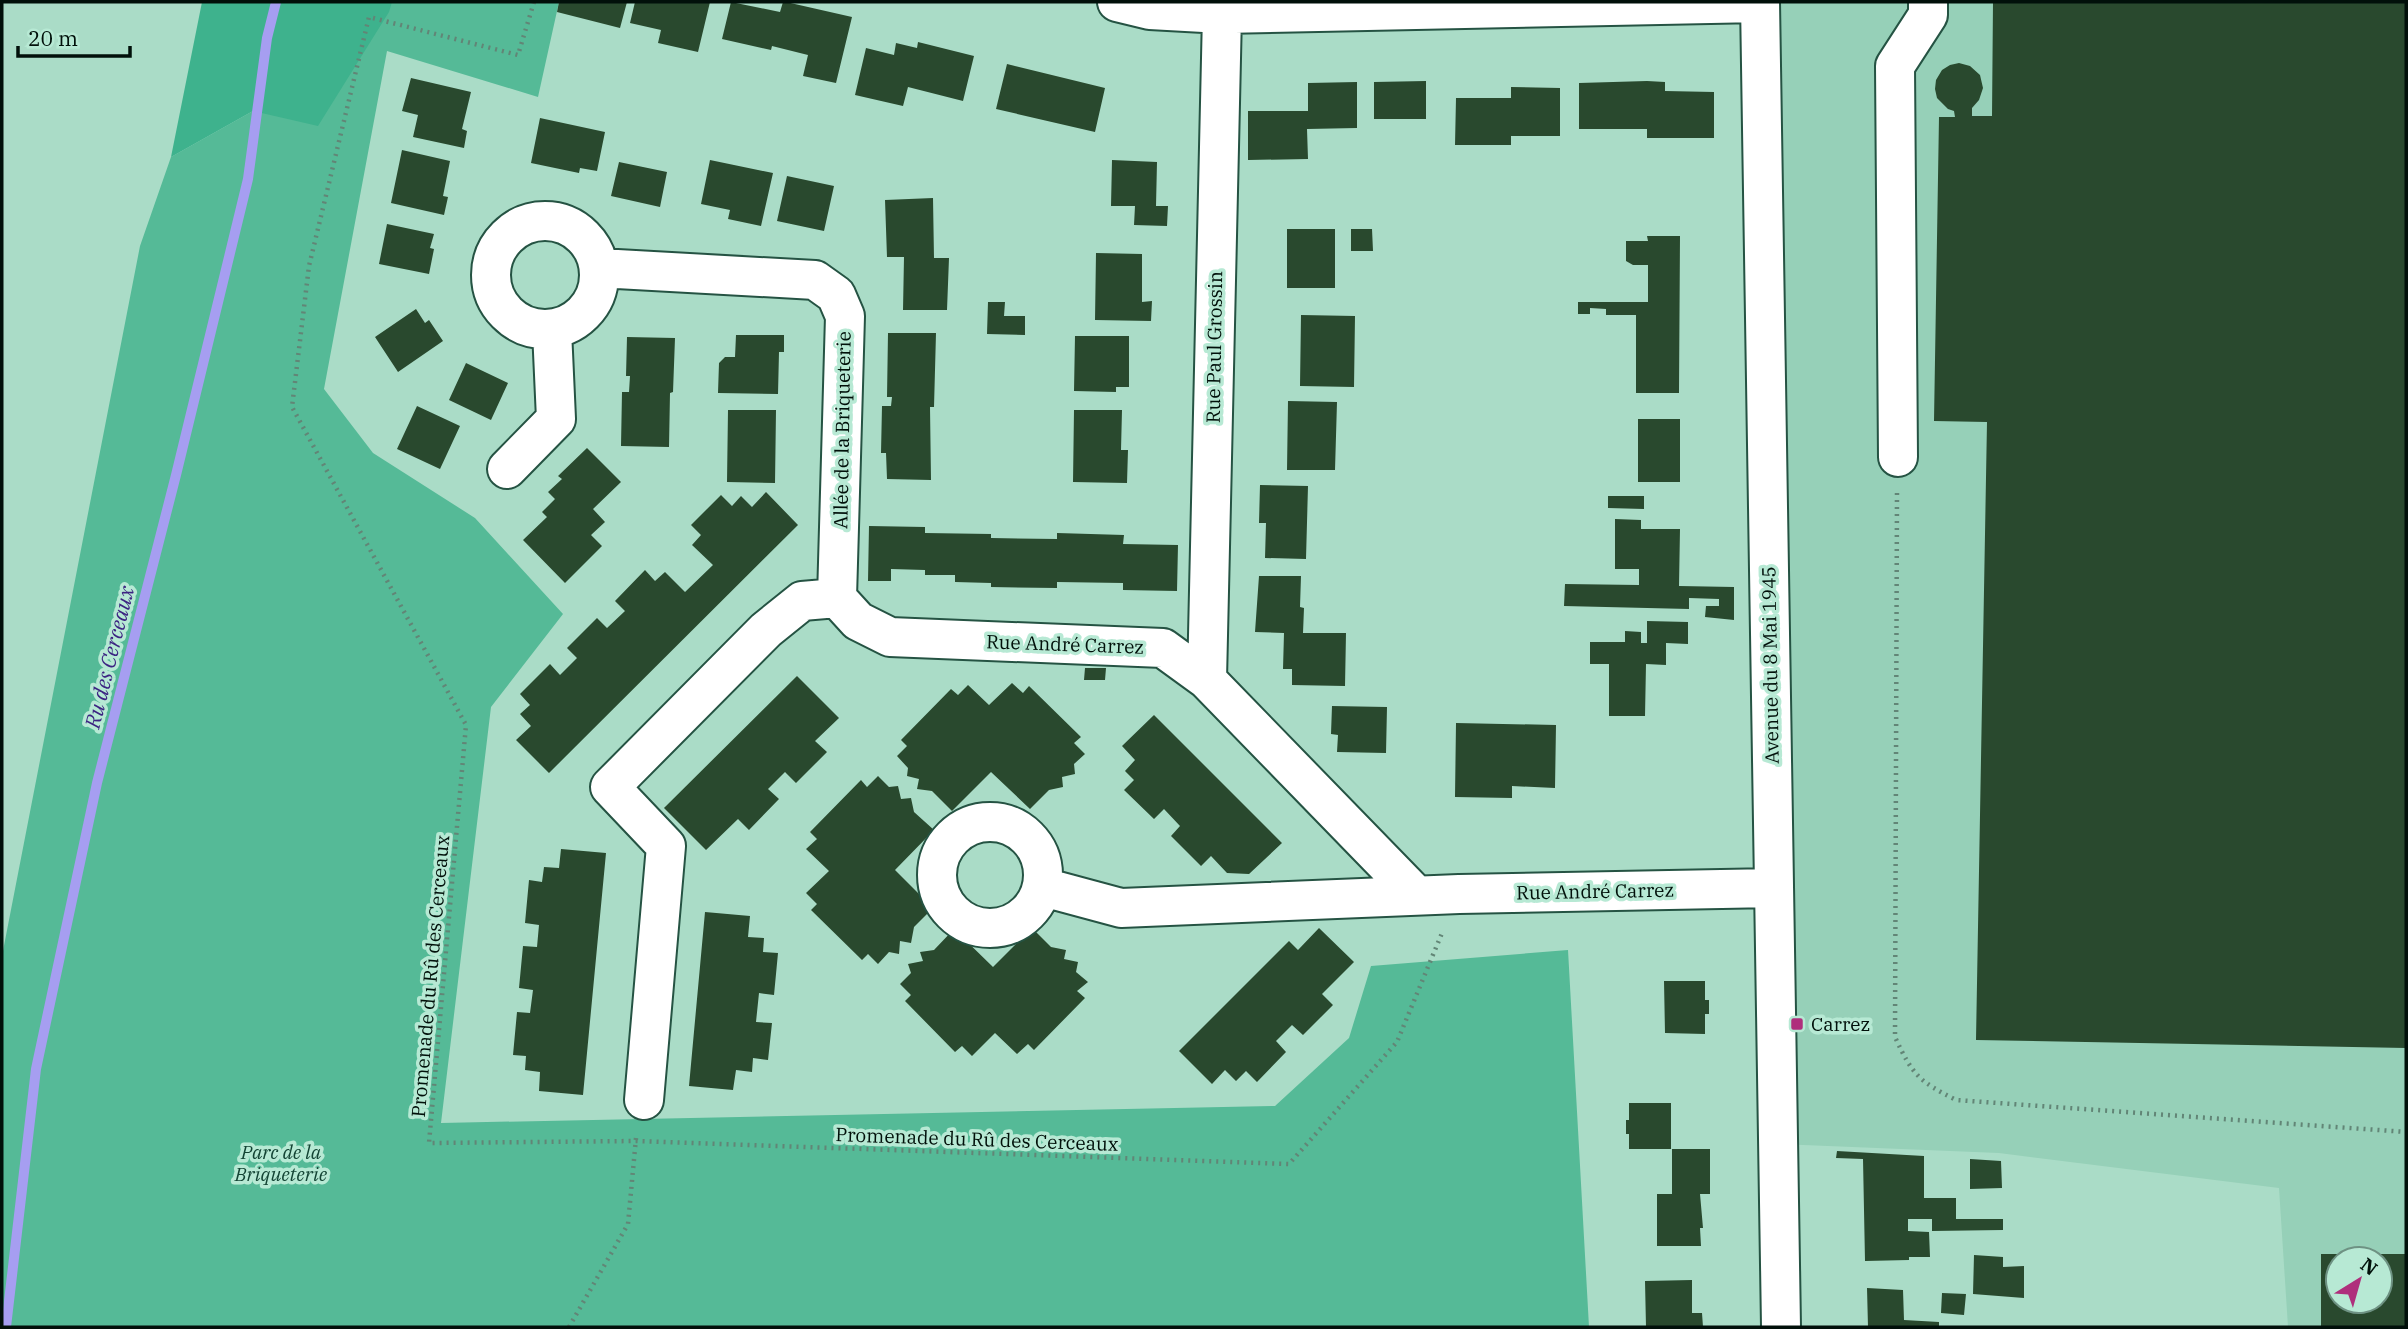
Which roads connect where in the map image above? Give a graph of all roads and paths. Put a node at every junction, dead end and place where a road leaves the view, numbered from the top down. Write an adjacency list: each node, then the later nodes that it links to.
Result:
1 (534, 2): 19 (path, Promenade du Rû des Cerceaux)
2 (1117, 2): 6 (street)
3 (1760, 2): 5 (street); 14 (street, Avenue du 8 Mai 1945)
4 (1928, 2): 9 (street)
5 (1494, 5): 6 (street)
6 (1222, 14): 12 (street, Rue Paul Grossin)
7 (599, 268): 8 (street); 8 (street); 11 (street, Allée de la Briqueterie)
8 (552, 330): 10 (street)
9 (1898, 457): 18 (path)
10 (507, 469)
11 (837, 598): 12 (street, Rue André Carrez); 17 (street)
12 (1207, 680): 16 (street, Rue André Carrez)
13 (1043, 887): 16 (street, Rue André Carrez)
14 (1774, 888): 15 (street, Rue André Carrez); 21 (street, Avenue du 8 Mai 1945)
15 (1459, 894): 16 (street, Rue André Carrez); 19 (path, Promenade du Rû des Cerceaux)
16 (1416, 895)
17 (644, 1100): 19 (path)
18 (2406, 1132)
19 (636, 1140): 20 (path)
20 (569, 1327)
21 (1781, 1327)

